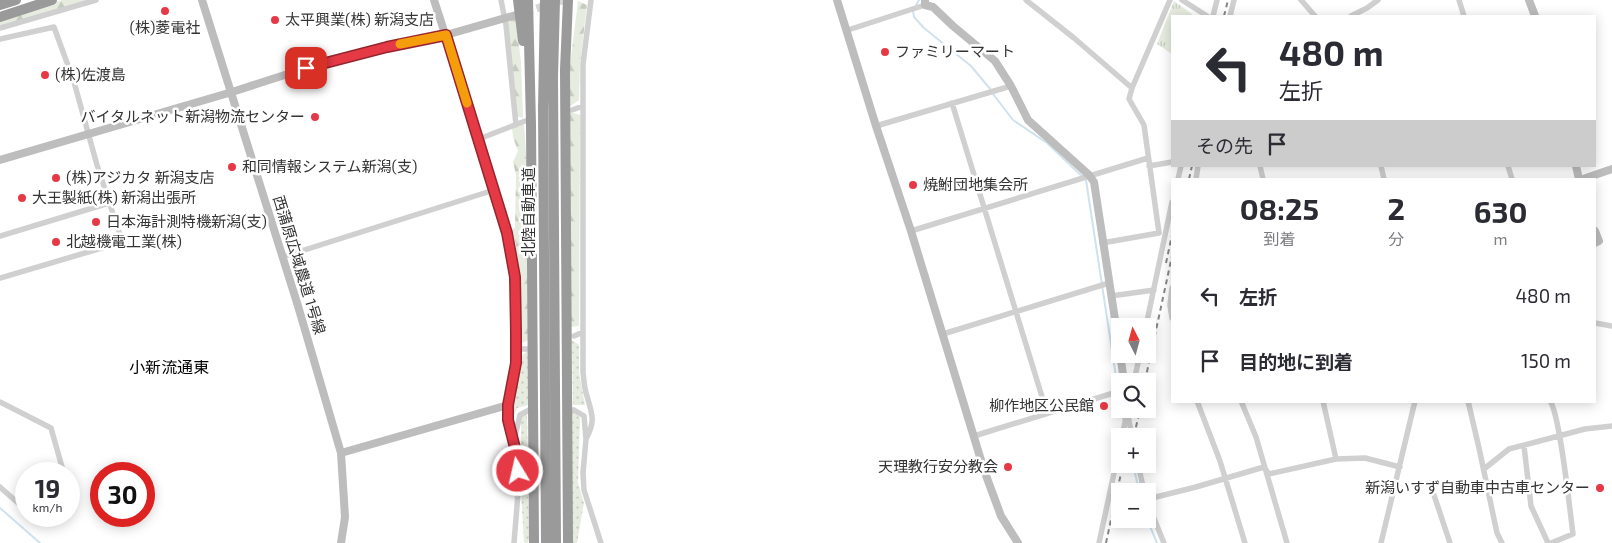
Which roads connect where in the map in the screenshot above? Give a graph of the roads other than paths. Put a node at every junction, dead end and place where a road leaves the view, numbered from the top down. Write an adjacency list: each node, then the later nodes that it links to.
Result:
1 (16, 0): 24 (highway)
2 (52, 0): 33 (highway)
3 (96, 0): 35 (street)
4 (202, 0): 41 (street, 西蒲原広域農道 1号線)
5 (434, 0): 37 (street)
6 (501, 0): 34 (street)
7 (518, 0): 45 (highway)
8 (528, 0): 45 (highway)
9 (545, 0): 115 (highway, 北陸自動車道)
10 (555, 0): 116 (highway, 北陸自動車道)
11 (569, 0): 117 (highway)
12 (592, 0): 43 (street)
13 (838, 0): 36 (street)
14 (1026, 0): 40 (street)
15 (1170, 0): 40 (street)
16 (1182, 0): 26 (street)
17 (1216, 0): 27 (street)
18 (1234, 0): 28 (street)
19 (1378, 0): 30 (street)
20 (1459, 0): 31 (street)
21 (1529, 0): 32 (street)
22 (1303, 1): 29 (street)
23 (925, 2): 36 (street); 39 (street)
24 (0, 5)
25 (516, 14): 34 (street)
26 (1204, 15)
27 (1213, 15)
28 (1230, 15)
29 (1314, 15)
30 (1353, 15)
31 (1464, 15)
32 (1535, 15)
33 (0, 17)
34 (504, 18): 37 (street); 46 (street)
35 (0, 28)
36 (848, 30): 47 (street)
37 (446, 35): 41 (street); 49 (street)
38 (0, 39): 48 (street)
39 (1011, 86): 42 (street); 55 (street)
40 (1132, 88): 50 (street)
41 (232, 92): 48 (street); 64 (street, 西蒲原広域農道 1号線)
42 (952, 103): 47 (street); 60 (street)
43 (583, 106): 44 (street); 76 (street)
44 (572, 110)
45 (528, 123): 46 (street); 114 (highway)
46 (516, 125): 49 (street)
47 (876, 126): 61 (street)
48 (88, 134): 51 (street); 58 (street)
49 (479, 139): 57 (street)
50 (1148, 158): 53 (street); 55 (street)
51 (0, 160)
52 (1171, 162): 53 (street)
53 (1149, 166): 63 (street)
54 (1612, 169): 56 (street)
55 (1088, 175): 60 (street); 63 (street)
56 (1586, 178)
57 (494, 190): 64 (street); 79 (street)
58 (109, 203): 62 (street); 65 (street)
59 (1171, 207): 67 (street)
60 (985, 208): 61 (street); 70 (street)
61 (911, 231): 77 (street)
62 (0, 236)
63 (1102, 243): 66 (street)
64 (282, 257): 99 (street, 西蒲原広域農道 1号線)
65 (0, 278)
66 (1109, 283): 68 (street); 70 (street)
67 (1154, 290): 68 (street); 73 (street)
68 (1111, 296): 72 (street)
69 (1171, 296): 71 (street)
70 (1017, 311): 77 (street); 92 (street)
71 (1171, 312)
72 (1114, 318)
73 (1148, 318)
74 (1596, 322): 75 (street)
75 (1612, 326)
76 (583, 332): 78 (street); 97 (street)
77 (943, 334): 94 (street)
78 (574, 336)
79 (516, 349): 80 (street); 89 (street)
80 (529, 350)
81 (1111, 394): 92 (street)
82 (0, 402): 101 (street)
83 (1198, 403): 106 (street)
84 (1242, 403): 102 (street)
85 (1323, 403): 100 (street)
86 (1415, 403): 103 (street)
87 (1468, 403): 104 (street)
88 (1552, 403): 95 (street)
89 (508, 405): 96 (street); 99 (street)
90 (529, 410): 96 (street)
91 (574, 410): 97 (street)
92 (1047, 413): 94 (street)
93 (1612, 426): 95 (street)
94 (974, 436): 119 (street)
95 (1559, 436): 98 (street); 127 (street)
96 (511, 437): 113 (street)
97 (586, 439): 118 (street)
98 (1524, 446): 104 (street); 127 (street)
99 (341, 453): 112 (street, 西蒲原広域農道 1号線)
100 (1336, 459): 102 (street); 103 (street)
101 (61, 462)
102 (1264, 467): 106 (street); 123 (street)
103 (1400, 467): 124 (street)
104 (1484, 469): 126 (street)
105 (1114, 473): 120 (street)
106 (1224, 479): 109 (street); 122 (street)
107 (1430, 483): 125 (street)
108 (0, 487): 110 (street)
109 (1156, 497)
110 (15, 500)
111 (1156, 524): 121 (street)
112 (341, 543)
113 (514, 543)
114 (534, 543)
115 (546, 543)
116 (556, 543)
117 (568, 543)
118 (601, 543)
119 (1018, 543)
120 (1099, 543)
121 (1164, 543)
122 (1245, 543)
123 (1287, 543)
124 (1380, 543)
125 (1450, 543)
126 (1502, 543)
127 (1550, 543)

